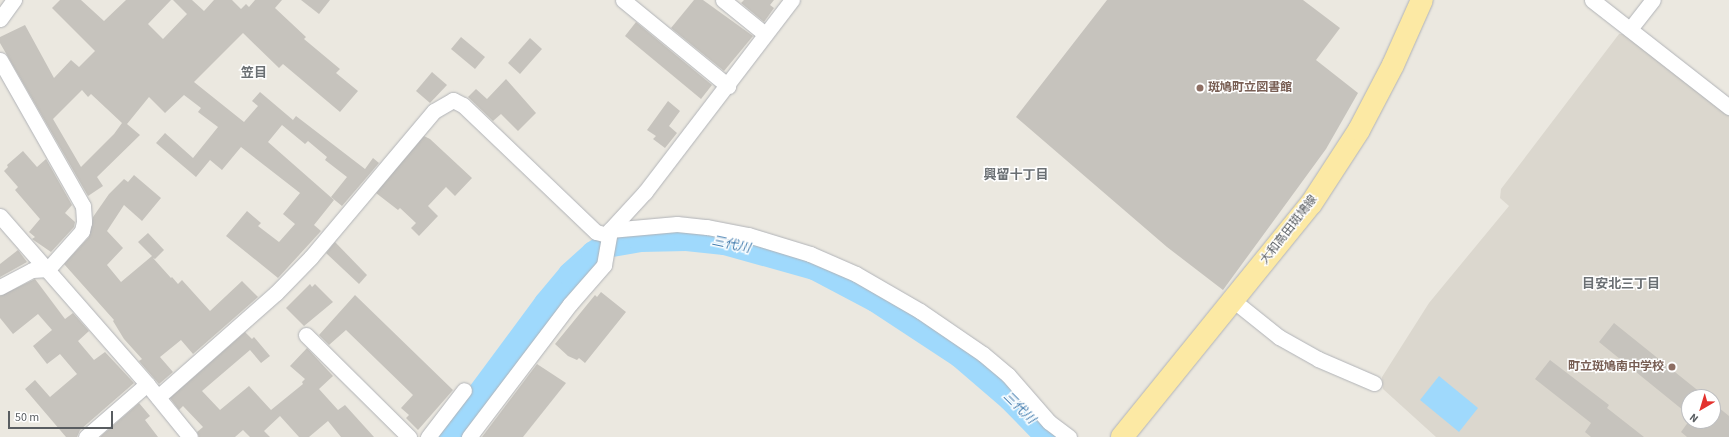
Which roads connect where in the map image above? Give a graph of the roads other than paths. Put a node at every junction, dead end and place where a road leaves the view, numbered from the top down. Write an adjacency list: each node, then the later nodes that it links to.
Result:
1 (13, 0): 8 (street); 9 (street)
2 (623, 0): 13 (street)
3 (723, 0): 11 (street)
4 (792, 0): 11 (street)
5 (1422, 0): 19 (main road, 大和高田斑鳩線)
6 (1592, 0): 10 (street)
7 (1653, 0): 10 (street)
8 (0, 10)
9 (0, 19)
10 (1630, 29): 14 (street)
11 (765, 34): 13 (street)
12 (0, 60): 17 (street)
13 (728, 86): 16 (street)
14 (1729, 107)
15 (0, 216): 17 (street)
16 (609, 232): 24 (street); 29 (street); 30 (street)
17 (48, 269): 18 (street); 22 (street)
18 (0, 287)
19 (1234, 300): 21 (street); 31 (main road, 大和高田斑鳩線)
20 (306, 335): 27 (street)
21 (1374, 383)
22 (148, 384): 24 (street); 25 (street)
23 (464, 390): 28 (street)
24 (158, 397): 26 (street)
25 (86, 437)
26 (190, 437)
27 (410, 437)
28 (428, 437)
29 (469, 437)
30 (1069, 437)
31 (1122, 437)

